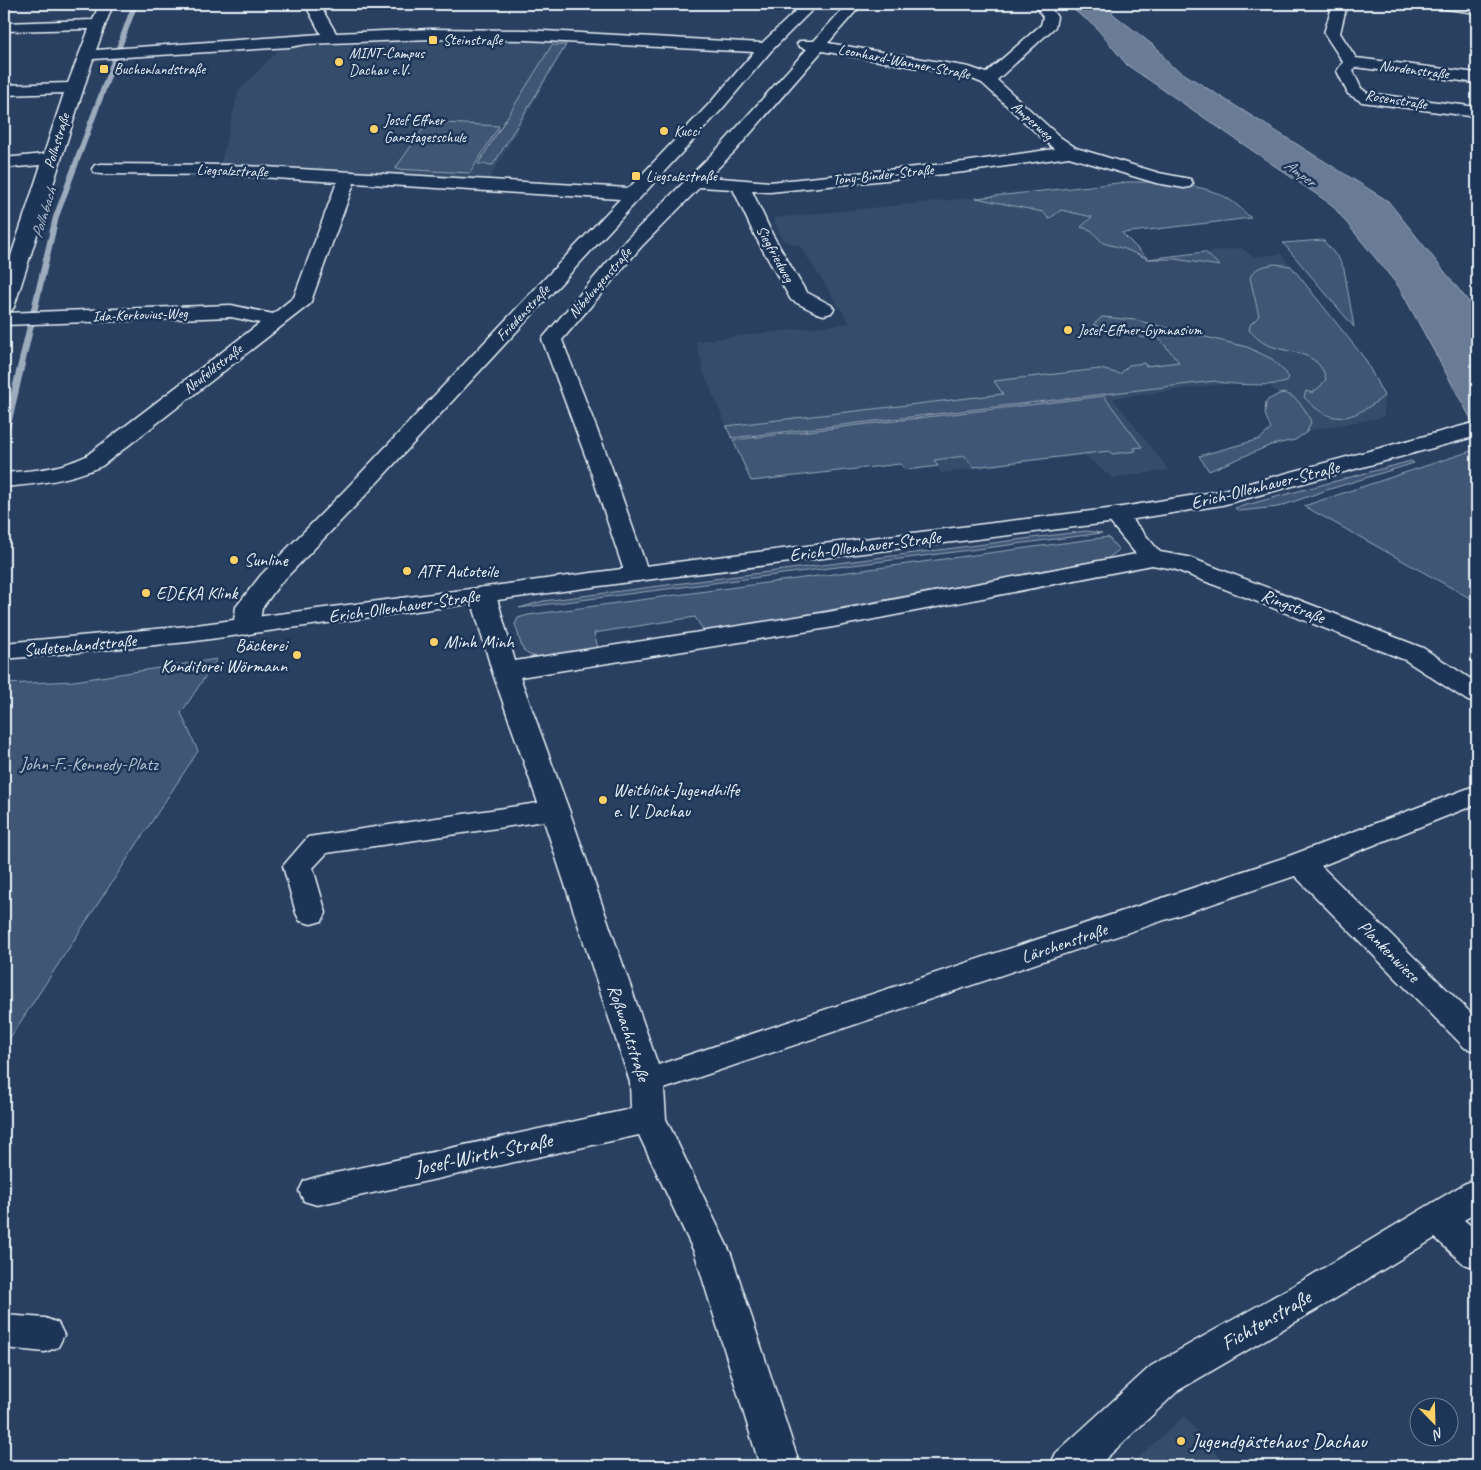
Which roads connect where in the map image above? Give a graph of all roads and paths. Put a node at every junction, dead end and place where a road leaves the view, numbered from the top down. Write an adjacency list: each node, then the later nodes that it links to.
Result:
1 (106, 4): 10 (street, Pollnstraße)
2 (312, 4): 13 (street)
3 (811, 4): 14 (street, Friedenstraße)
4 (856, 4): 15 (street, Nibelungenstraße)
5 (1041, 4): 19 (street)
6 (1342, 4): 17 (street)
7 (1439, 4): 8 (street)
8 (1477, 9)
9 (23, 11): 11 (street)
10 (97, 24): 11 (street); 16 (street, Pollnstraße)
11 (22, 27): 12 (street)
12 (4, 28)
13 (331, 38): 14 (street); 16 (street)
14 (771, 43): 15 (street); 31 (street, Friedenstraße)
15 (820, 46): 19 (street, Leonhard-Wanner-Straße); 28 (street, Nibelungenstraße)
16 (94, 54): 20 (street, Pollnstraße)
17 (1351, 62): 18 (street, Nordenstraße); 22 (street, Rosenstraße)
18 (1477, 78)
19 (988, 80): 23 (street, Amperweg)
20 (74, 88): 21 (street); 24 (street, Pollnstraße)
21 (4, 90)
22 (1477, 112)
23 (1070, 152): 29 (street, Amperweg); 30 (street, Tony-Binder-Straße)
24 (52, 159): 25 (street); 33 (street, Pollnstraße)
25 (4, 163)
26 (101, 169): 27 (street, Liegsalzstraße)
27 (347, 178): 31 (street, Liegsalzstraße); 34 (street, Neufeldstraße)
28 (696, 181): 30 (street, Tony-Binder-Straße); 39 (street, Nibelungenstraße)
29 (1184, 183)
30 (740, 185): 32 (street, Siegfriedweg)
31 (633, 194): 41 (street, Friedenstraße)
32 (824, 309)
33 (9, 315): 34 (street, Ida-Kerkovius-Weg)
34 (275, 320): 36 (street, Neufeldstraße)
35 (1467, 432): 37 (street, Erich-Ollenhauer-Straße)
36 (5, 480)
37 (1116, 516): 38 (street); 39 (street, Erich-Ollenhauer-Straße)
38 (1152, 558): 43 (street); 44 (street, Ringstraße)
39 (637, 574): 40 (street, Erich-Ollenhauer-Straße)
40 (483, 595): 41 (street, Erich-Ollenhauer-Straße); 43 (street, Roßwachtstraße)
41 (246, 627): 42 (street, Sudetenlandstraße)
42 (4, 651)
43 (505, 671): 46 (street, Roßwachtstraße)
44 (1477, 695)
45 (1477, 794): 47 (street, Lärchenstraße)
46 (555, 810): 48 (street); 50 (street, Roßwachtstraße)
47 (1300, 863): 49 (street, Plankenwiese); 50 (street, Lärchenstraße)
48 (311, 913)
49 (1477, 1040)
50 (647, 1082): 51 (street, Roßwachtstraße)
51 (649, 1119): 52 (street, Josef-Wirth-Straße); 58 (street, Roßwachtstraße)
52 (318, 1191)
53 (1477, 1194): 54 (street, Fichtenstraße)
54 (1438, 1219): 55 (street); 59 (street, Fichtenstraße)
55 (1477, 1253)
56 (4, 1332): 57 (street)
57 (45, 1335)
58 (780, 1466)
59 (1070, 1466)

